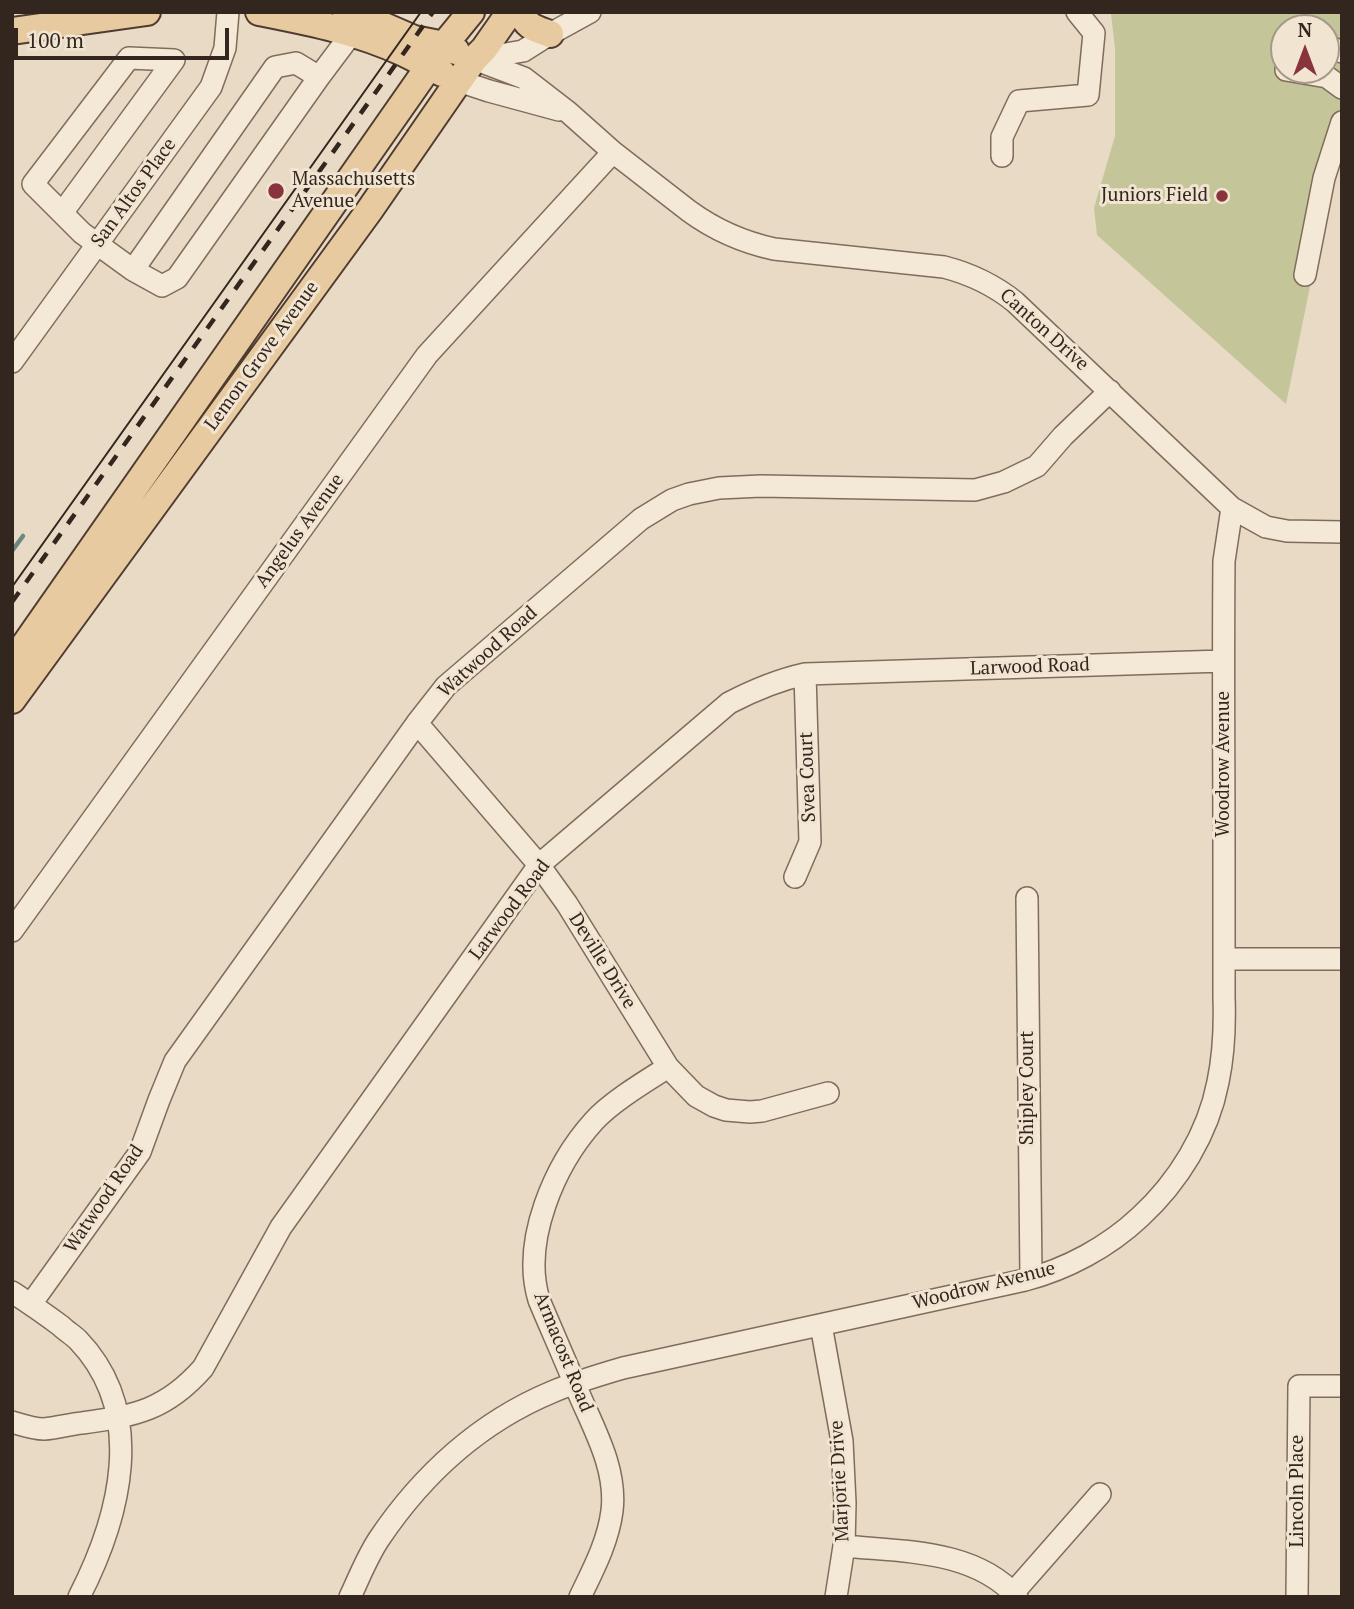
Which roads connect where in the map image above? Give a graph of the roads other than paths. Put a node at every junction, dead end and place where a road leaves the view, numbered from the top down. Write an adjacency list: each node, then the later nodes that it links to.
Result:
1 (148, 12): 10 (main road)
2 (228, 12): 19 (street, San Altos Place)
3 (259, 12): 9 (main road)
4 (471, 12): 12 (main road, Lemon Grove Avenue)
5 (510, 12): 13 (main road, Lemon Grove Avenue)
6 (522, 12): 11 (main road)
7 (590, 12): 11 (street)
8 (1077, 12): 17 (street)
9 (357, 19): 12 (main road); 14 (street)
10 (12, 31)
11 (550, 34): 13 (street)
12 (436, 56): 13 (main road); 27 (main road, Lemon Grove Avenue)
13 (466, 70): 16 (street, Canton Drive); 29 (main road, Lemon Grove Avenue)
14 (319, 77): 20 (street); 20 (street)
15 (1342, 121): 21 (street)
16 (612, 152): 23 (street, Canton Drive); 34 (street, Angelus Avenue)
17 (1002, 156)
18 (62, 213): 18 (street); 19 (street)
19 (98, 243): 20 (street); 22 (street, San Altos Place)
20 (133, 270)
21 (1305, 275)
22 (12, 362)
23 (1110, 391): 24 (street, Canton Drive); 30 (street, Watwood Road)
24 (1231, 508): 25 (street, Canton Drive); 26 (street, Woodrow Avenue)
25 (1342, 532)
26 (1223, 661): 28 (street, Larwood Road); 35 (street, Woodrow Avenue)
27 (12, 663)
28 (805, 674): 31 (street, Larwood Road); 32 (street, Svea Court)
29 (12, 700)
30 (417, 723): 31 (street, Deville Drive); 41 (street, Watwood Road)
31 (539, 865): 37 (street, Deville Drive); 45 (street, Larwood Road)
32 (795, 877)
33 (1027, 898): 39 (street, Shipley Court)
34 (12, 931)
35 (1225, 959): 36 (street); 39 (street, Woodrow Avenue)
36 (1342, 959)
37 (668, 1067): 38 (street, Deville Drive); 43 (street, Armacost Road)
38 (828, 1093)
39 (1031, 1278): 42 (street, Woodrow Avenue)
40 (12, 1292): 41 (street)
41 (31, 1304): 45 (street)
42 (821, 1325): 43 (street, Woodrow Avenue); 48 (street, Marjorie Drive)
43 (575, 1383): 51 (street, Woodrow Avenue); 52 (street, Armacost Road)
44 (1342, 1386): 54 (street, Lincoln Place)
45 (118, 1418): 46 (street, Larwood Road); 50 (street)
46 (12, 1422)
47 (1100, 1494): 49 (street)
48 (844, 1546): 49 (street); 53 (street, Marjorie Drive)
49 (1015, 1595)
50 (79, 1597)
51 (350, 1597)
52 (580, 1597)
53 (836, 1597)
54 (1297, 1597)

